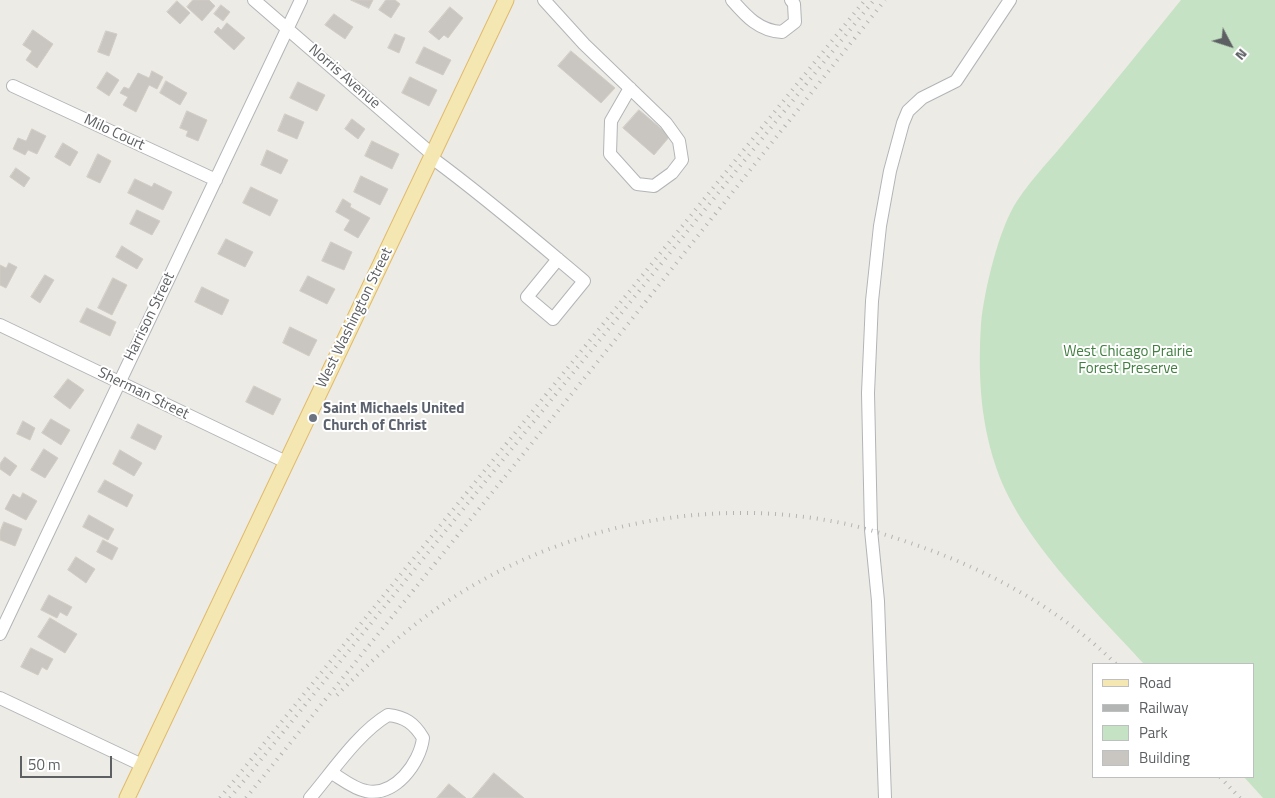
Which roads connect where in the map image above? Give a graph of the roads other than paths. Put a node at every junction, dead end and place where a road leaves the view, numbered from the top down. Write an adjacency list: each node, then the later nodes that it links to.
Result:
1 (254, 0): 8 (street, Norris Avenue)
2 (301, 0): 8 (street, Harrison Street)
3 (506, 0): 11 (main road, West Washington Street)
4 (544, 0): 10 (street)
5 (732, 0): 6 (street)
6 (791, 0)
7 (1010, 0): 23 (street)
8 (287, 29): 11 (street, Norris Avenue); 12 (street, Harrison Street)
9 (13, 86): 12 (street, Milo Court)
10 (630, 88): 10 (street)
11 (433, 156): 13 (street, Norris Avenue); 16 (main road, West Washington Street)
12 (216, 180): 15 (street, Harrison Street)
13 (558, 260): 13 (street, Norris Avenue)
14 (0, 326): 15 (street, Sherman Street)
15 (119, 382): 16 (street, Sherman Street); 17 (street, Harrison Street)
16 (286, 462): 19 (main road, West Washington Street)
17 (0, 634)
18 (0, 698): 19 (street)
19 (142, 766): 21 (main road, West Washington Street)
20 (332, 772): 20 (street); 22 (street)
21 (127, 798)
22 (310, 798)
23 (885, 798)

